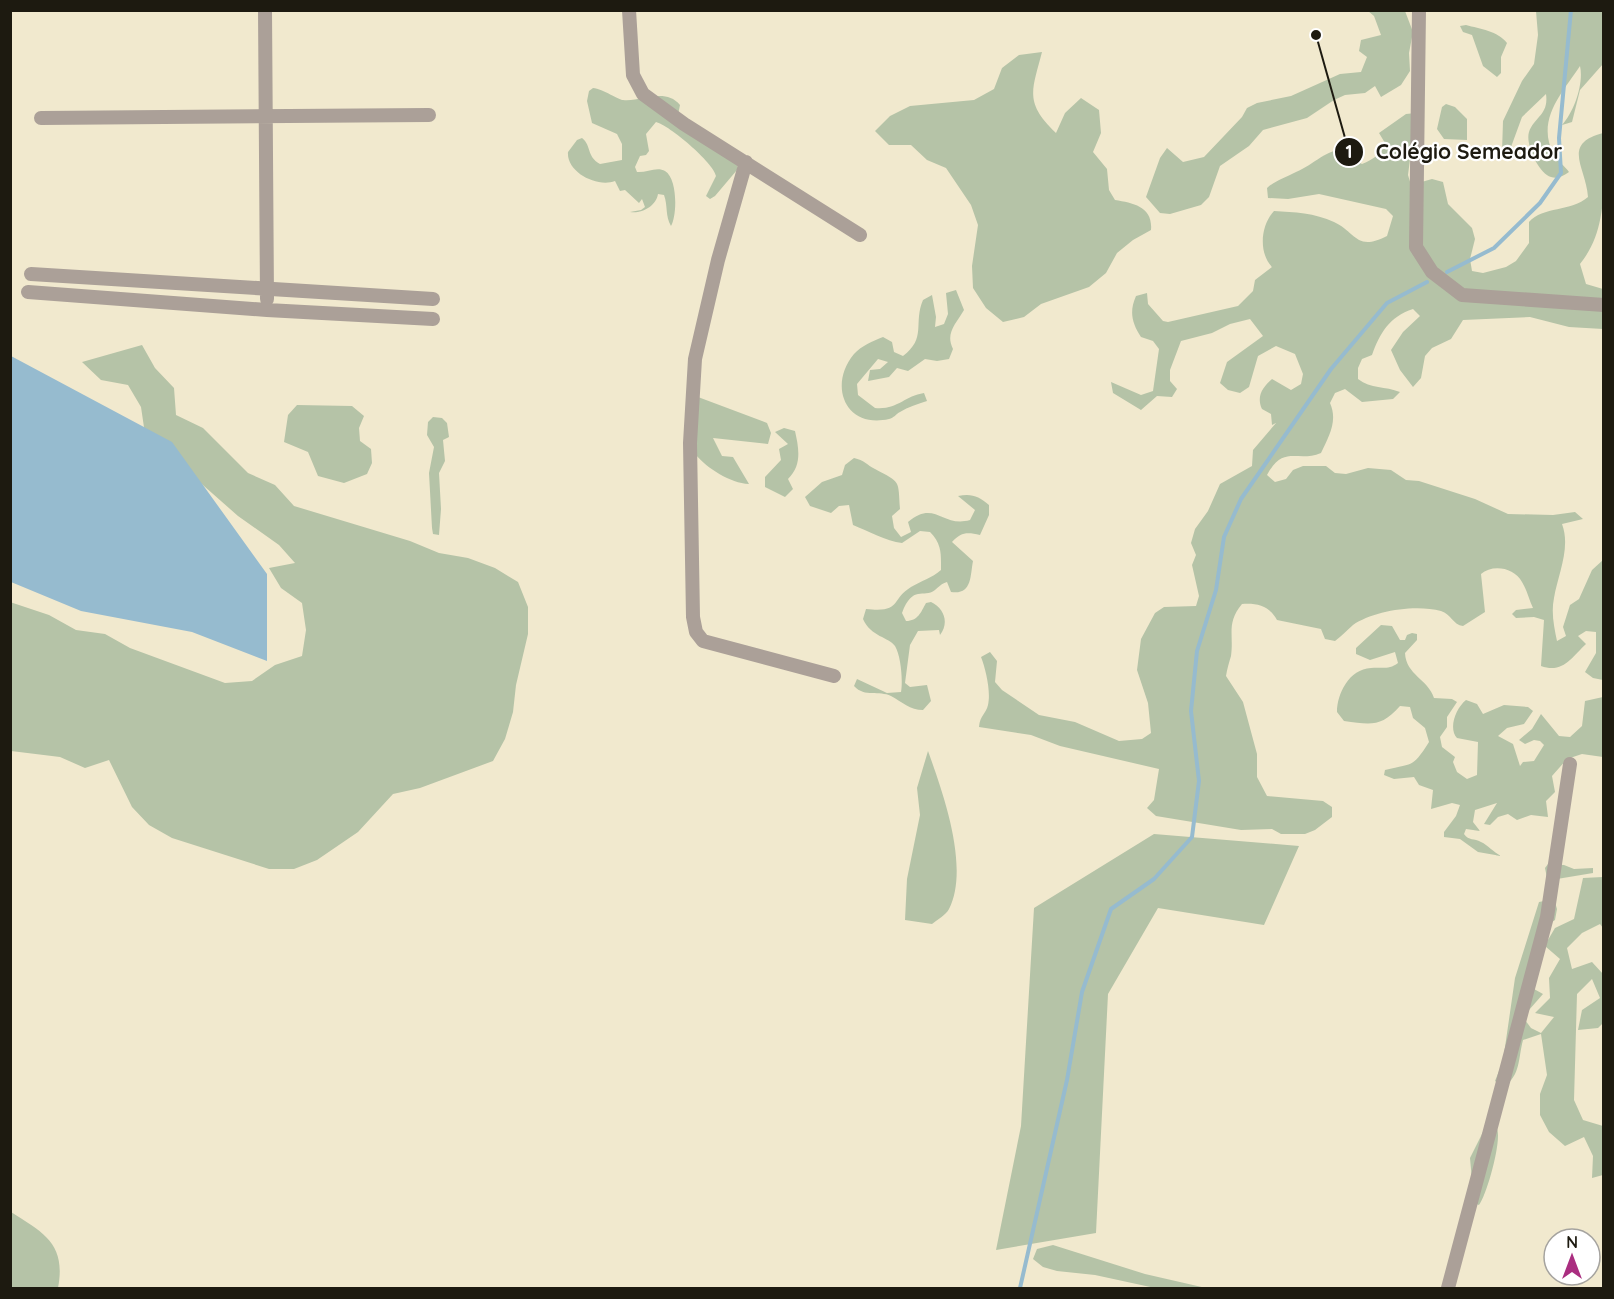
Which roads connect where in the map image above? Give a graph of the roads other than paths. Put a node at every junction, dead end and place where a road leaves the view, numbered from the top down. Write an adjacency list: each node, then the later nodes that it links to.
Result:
1 (265, 10): 5 (street)
2 (629, 10): 7 (street)
3 (1419, 10): 13 (street)
4 (429, 114): 5 (street)
5 (267, 115): 6 (street); 10 (street)
6 (42, 118)
7 (746, 162): 8 (street); 16 (street)
8 (860, 235)
9 (31, 274): 10 (street)
10 (266, 290): 12 (street); 14 (street)
11 (28, 292): 14 (street)
12 (434, 299)
13 (1604, 304)
14 (267, 310): 15 (street)
15 (433, 319)
16 (834, 676)
17 (1570, 764): 18 (street)
18 (1448, 1288)

